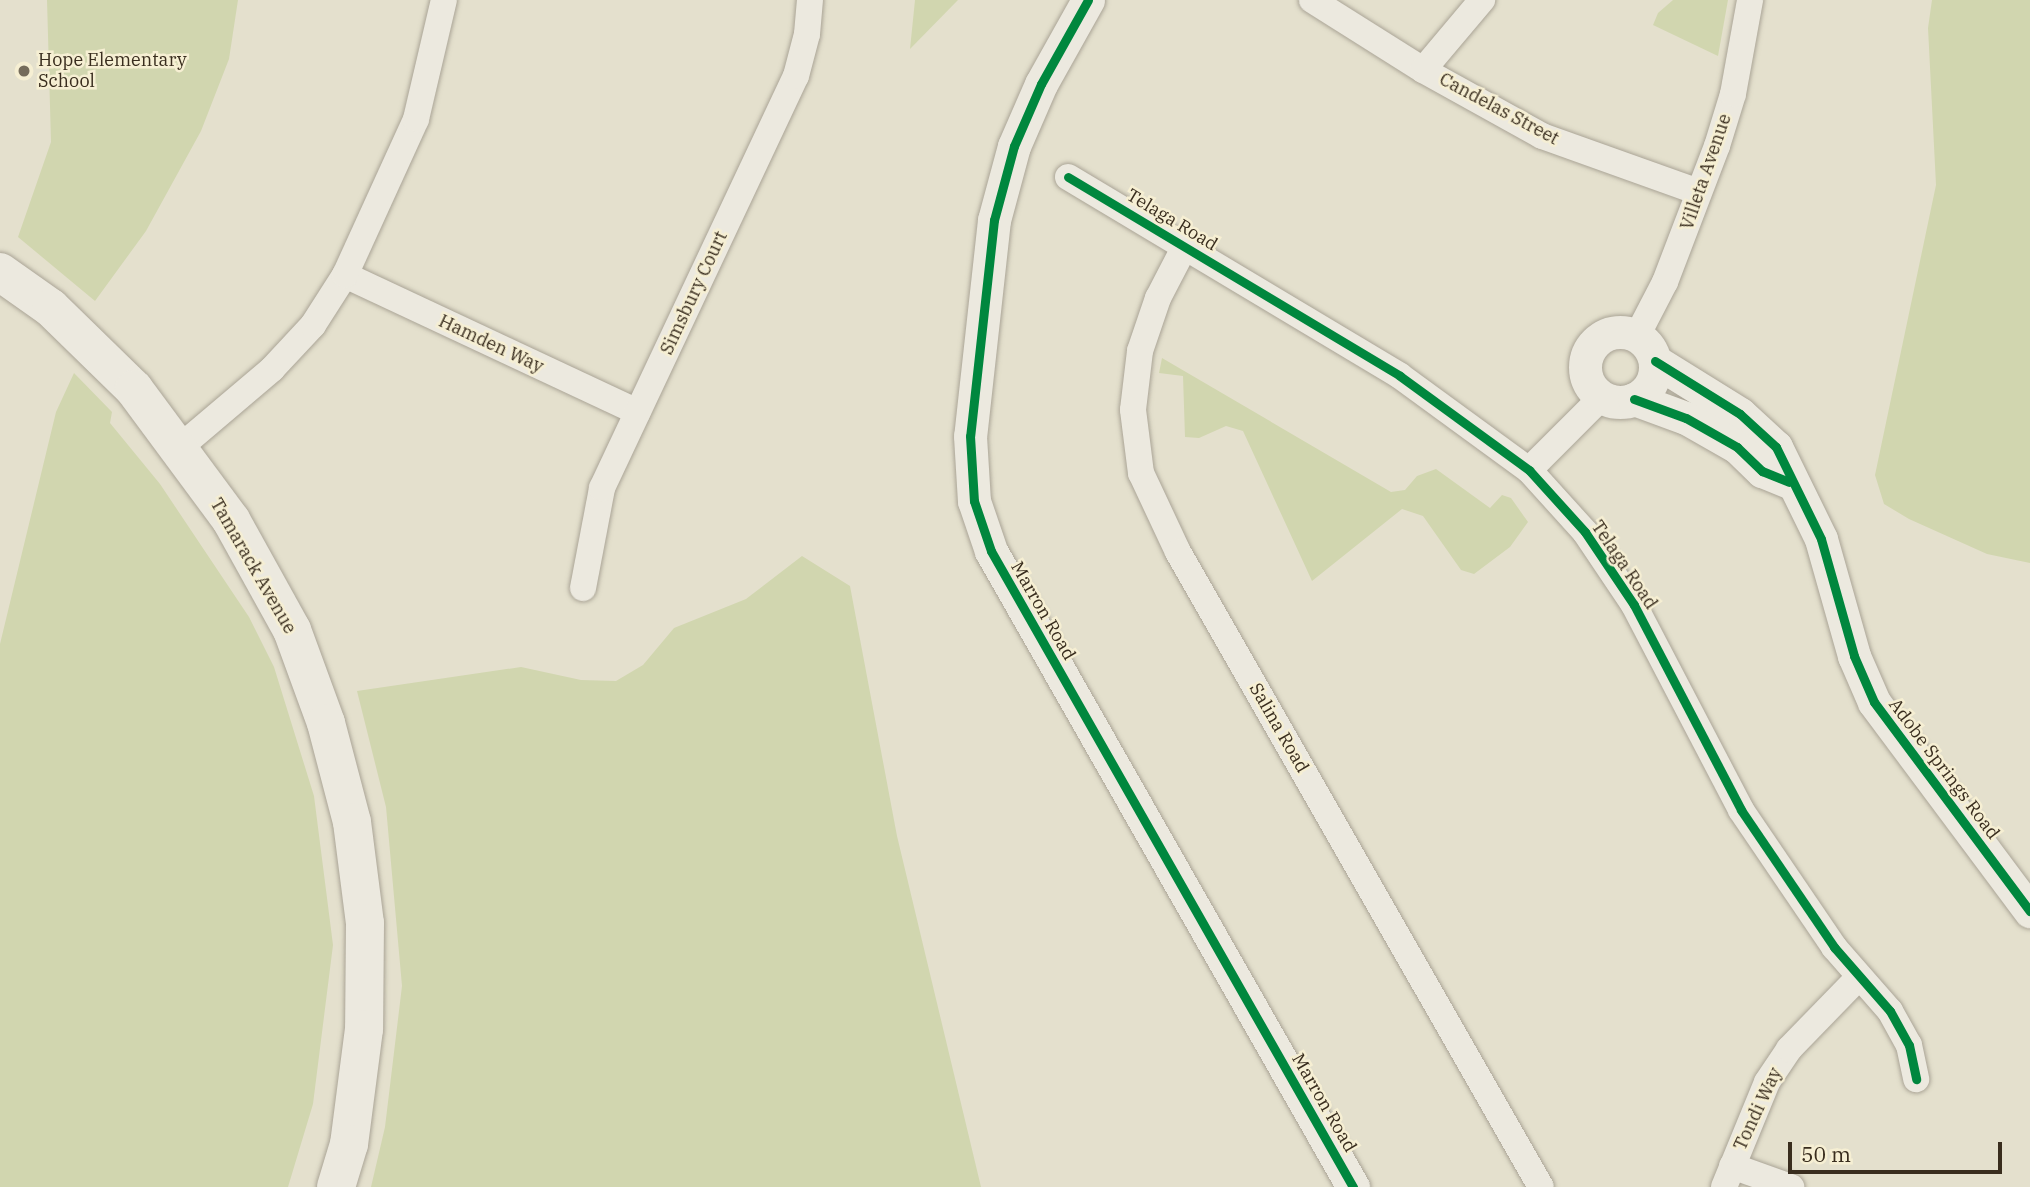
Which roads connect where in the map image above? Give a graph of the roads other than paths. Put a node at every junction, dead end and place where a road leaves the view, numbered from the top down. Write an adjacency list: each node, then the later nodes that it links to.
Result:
1 (444, 0): 12 (street)
2 (810, 0): 15 (street, Simsbury Court)
3 (1088, 0): 25 (street, Marron Road)
4 (1312, 0): 7 (street, Candelas Street)
5 (1482, 0): 7 (street)
6 (1750, 0): 9 (street, Villeta Avenue)
7 (1423, 70): 9 (street, Candelas Street)
8 (1068, 177): 10 (street, Telaga Road)
9 (1698, 192): 13 (street, Villeta Avenue)
10 (1185, 246): 17 (street, Telaga Road); 26 (street, Salina Road)
11 (0, 272): 16 (main road, Tamarack Avenue)
12 (345, 275): 15 (street, Hamden Way); 16 (street)
13 (1646, 349): 14 (street); 14 (street); 18 (street, Adobe Springs Road)
14 (1618, 398): 17 (street); 18 (street)
15 (638, 412): 19 (street, Simsbury Court)
16 (179, 448): 24 (main road, Tamarack Avenue)
17 (1529, 470): 21 (street, Telaga Road)
18 (1789, 482): 20 (street, Adobe Springs Road)
19 (583, 587)
20 (2030, 911)
21 (1859, 977): 22 (street, Telaga Road); 23 (street, Tondi Way)
22 (1916, 1079)
23 (1728, 1176): 27 (street)
24 (336, 1187)
25 (1353, 1187)
26 (1541, 1187)
27 (1791, 1187)

